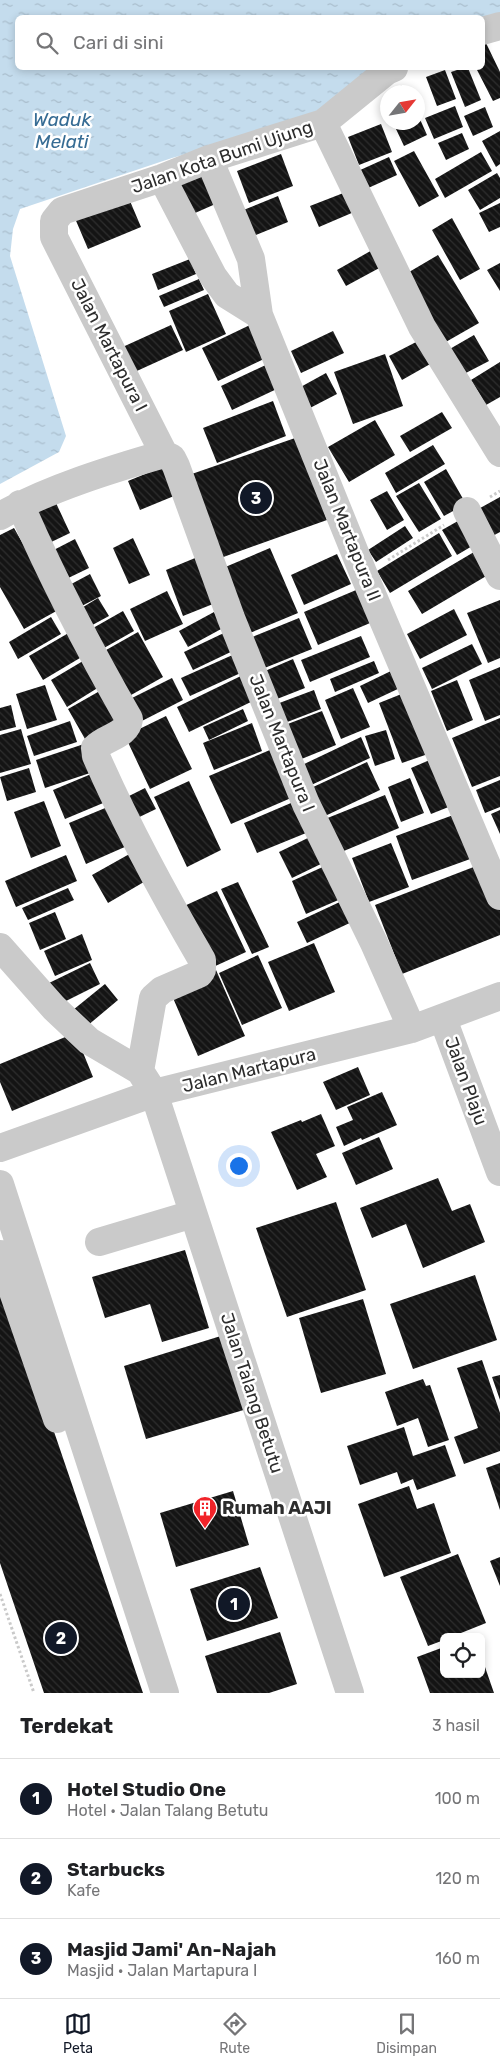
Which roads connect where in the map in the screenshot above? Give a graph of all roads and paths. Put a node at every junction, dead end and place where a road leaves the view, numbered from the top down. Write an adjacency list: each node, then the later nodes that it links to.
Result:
1 (500, 26): 2 (street)
2 (485, 30)
3 (389, 70): 4 (street, Jalan Kota Bumi Ujung)
4 (323, 123): 5 (street, Jalan Kota Bumi Ujung); 9 (street)
5 (209, 159): 6 (street, Jalan Kota Bumi Ujung); 8 (street, Jalan Martapura II)
6 (162, 178): 7 (street, Jalan Kota Bumi Ujung); 8 (street)
7 (54, 237): 10 (street, Jalan Martapura I)
8 (259, 314): 14 (street, Jalan Martapura II)
9 (500, 453)
10 (164, 454): 12 (street); 20 (street, Jalan Martapura I)
11 (500, 491): 13 (path)
12 (10, 510): 21 (street)
13 (466, 511): 14 (path); 15 (street)
14 (364, 575): 16 (street, Jalan Martapura II)
15 (500, 576)
16 (500, 896)
17 (0, 946): 21 (street)
18 (500, 996): 19 (street, Jalan Martapura)
19 (443, 1018): 20 (street, Jalan Martapura); 23 (street, Jalan Plaju)
20 (412, 1029): 21 (street, Jalan Martapura)
21 (147, 1082): 22 (street, Jalan Martapura); 25 (street, Jalan Talang Betutu)
22 (0, 1148)
23 (500, 1172)
24 (0, 1184): 31 (street)
25 (193, 1214): 26 (street); 32 (street, Jalan Talang Betutu)
26 (99, 1242)
27 (0, 1254): 30 (street)
28 (0, 1594): 29 (path)
29 (34, 1693)
30 (149, 1693)
31 (165, 1693)
32 (350, 1693)

